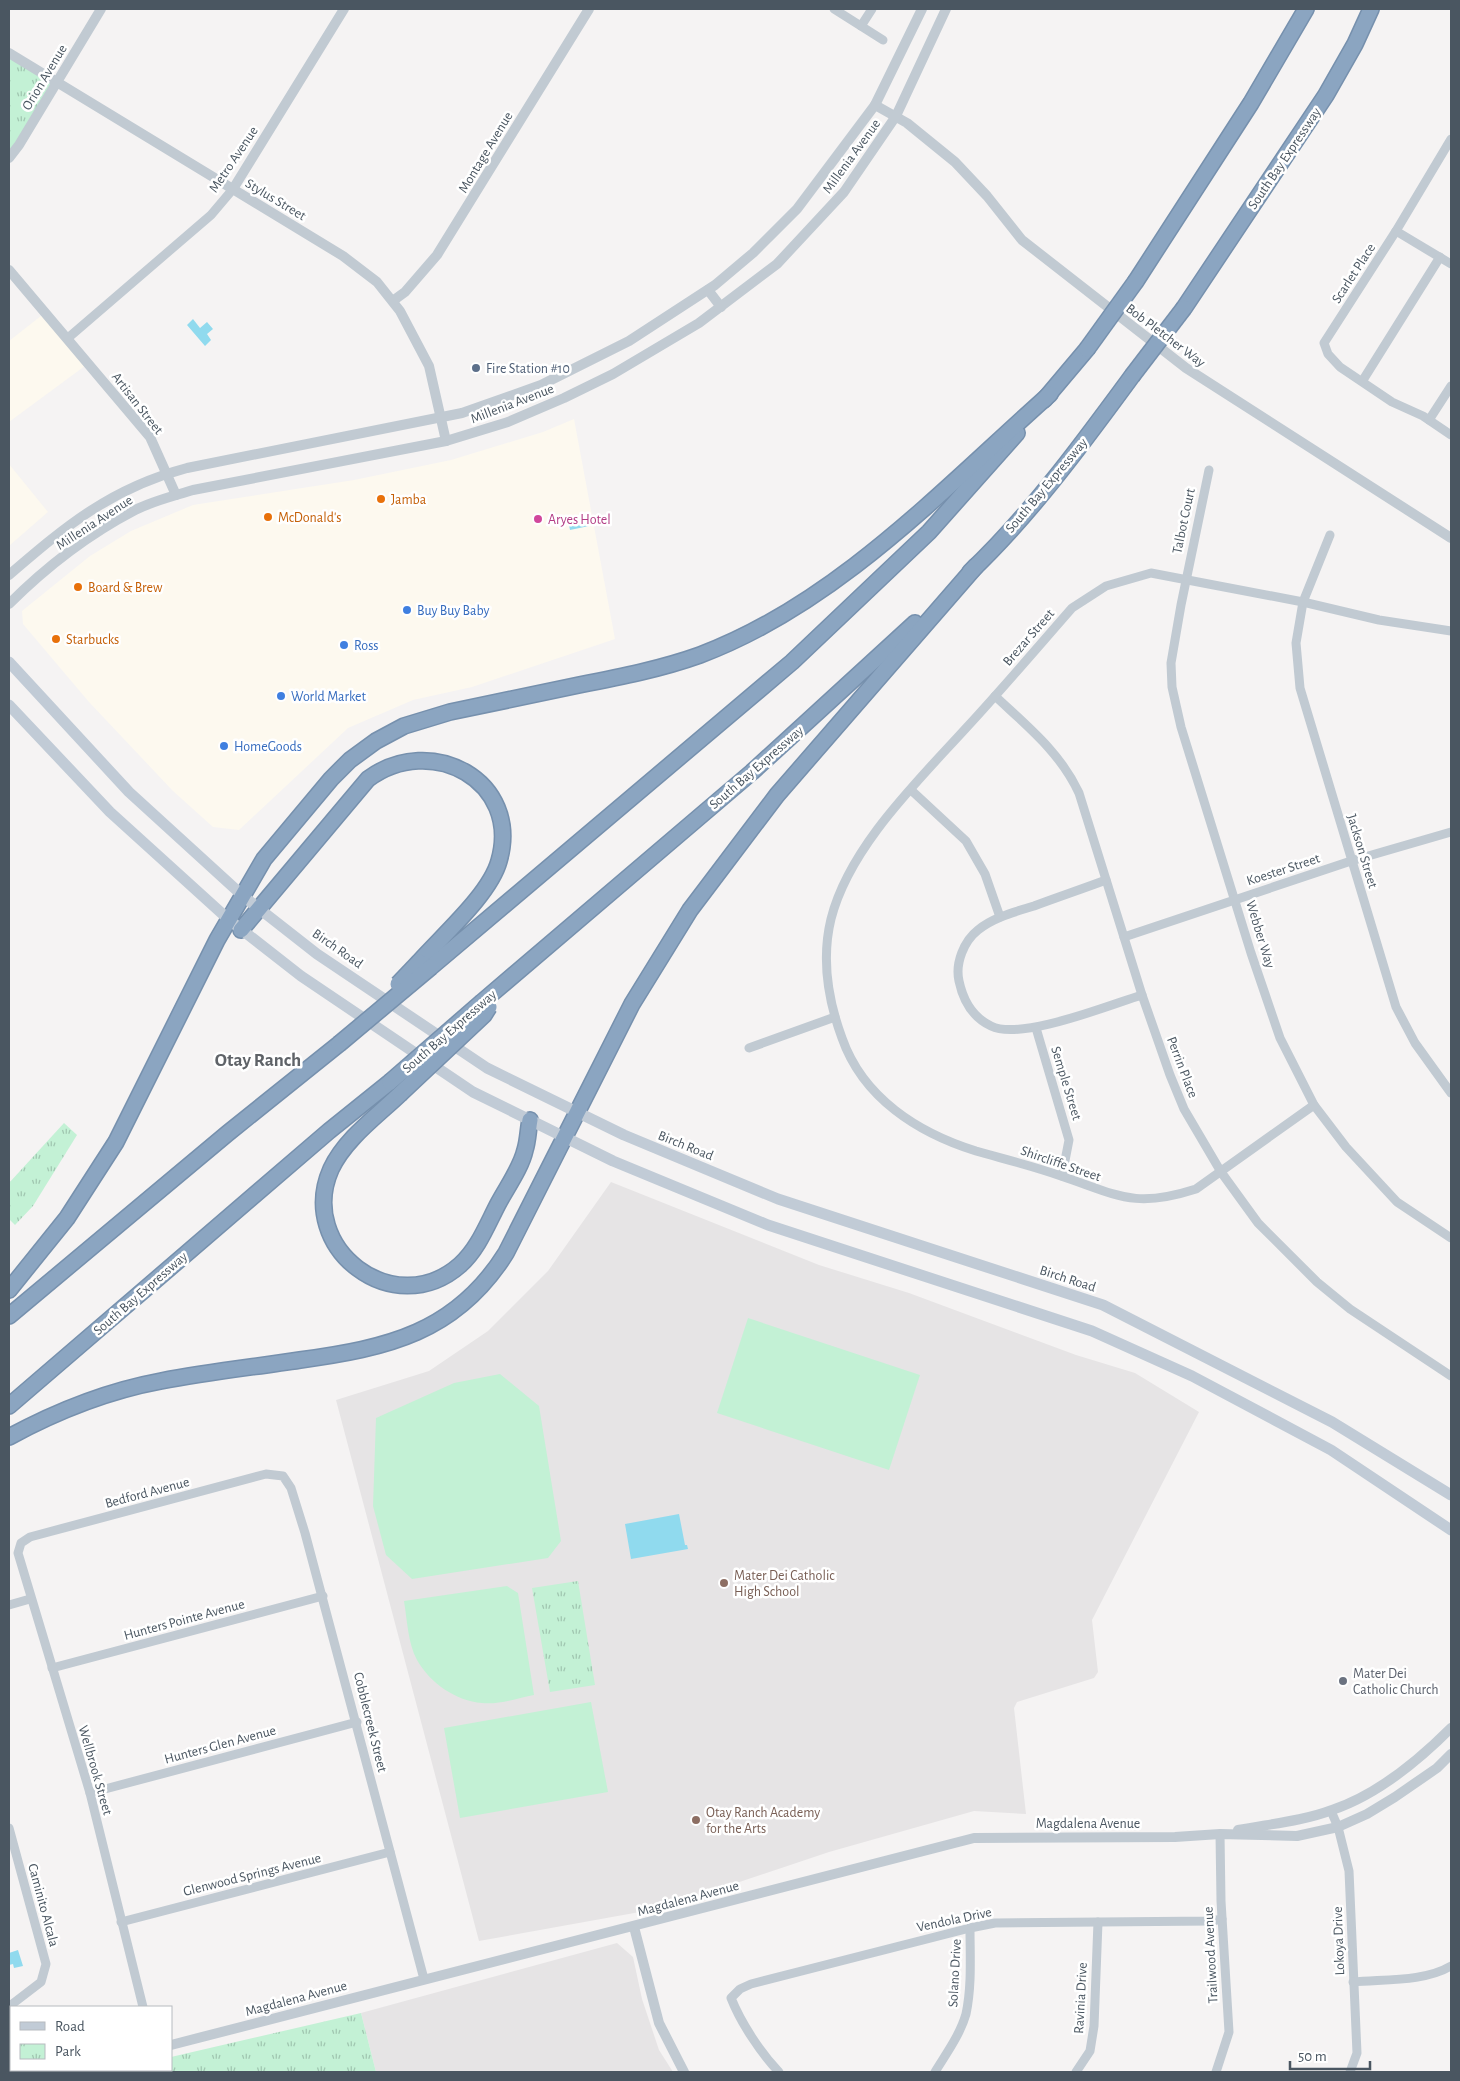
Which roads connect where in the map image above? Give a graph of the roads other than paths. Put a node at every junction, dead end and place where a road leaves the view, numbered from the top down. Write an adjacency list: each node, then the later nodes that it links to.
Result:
1 (101, 9): 13 (street, Orion Avenue)
2 (344, 9): 19 (street, Metro Avenue)
3 (589, 9): 25 (street, Montage Avenue)
4 (834, 9): 10 (street)
5 (872, 9): 10 (street)
6 (922, 9): 14 (street, Millenia Avenue)
7 (946, 9): 15 (street, Millenia Avenue)
8 (1306, 9): 30 (highway, bridge)
9 (1371, 9): 40 (highway, South Bay Expressway, bridge)
10 (861, 26): 11 (street)
11 (883, 40)
12 (9, 52): 13 (street, Stylus Street)
13 (57, 82): 18 (street, Orion Avenue); 19 (street, Stylus Street)
14 (875, 105): 15 (street, Bob Pletcher Way); 24 (street, Millenia Avenue)
15 (896, 116): 26 (street, Millenia Avenue); 39 (street, Bob Pletcher Way)
16 (1451, 139): 17 (street, Scarlet Place)
17 (1448, 151): 20 (street, Scarlet Place)
18 (9, 158)
19 (232, 189): 25 (street, Stylus Street); 27 (street, Metro Avenue)
20 (1396, 231): 21 (street); 28 (street, Scarlet Place)
21 (1440, 257): 22 (street); 28 (street)
22 (1451, 264)
23 (9, 270): 27 (street)
24 (708, 290): 26 (street); 31 (street, Millenia Avenue)
25 (394, 300): 31 (street, Stylus Street)
26 (721, 307): 34 (street, Millenia Avenue)
27 (68, 338): 36 (street, Artisan Street)
28 (1363, 380): 32 (street, Scarlet Place)
29 (1451, 386): 32 (street)
30 (1050, 394): 53 (highway); 60 (highway)
31 (441, 416): 34 (street, Stylus Street); 36 (street, Millenia Avenue)
32 (1429, 420): 33 (street, Scarlet Place)
33 (1451, 435)
34 (446, 441): 37 (street, Millenia Avenue)
35 (1209, 470): 42 (street, Talbot Court)
36 (167, 473): 37 (street, Artisan Street); 41 (street, Millenia Avenue)
37 (176, 495): 44 (street, Millenia Avenue)
38 (1330, 535): 43 (street, Jackson Street)
39 (1451, 538)
40 (976, 566): 65 (highway, South Bay Expressway, bridge); 68 (highway)
41 (9, 575)
42 (1185, 578): 43 (street, Brezar Street); 47 (street, Brezar Street); 54 (street, Webber Way)
43 (1303, 602): 45 (street, Brezar Street); 51 (street, Jackson Street)
44 (9, 604)
45 (1451, 631)
46 (9, 662): 53 (main road, Birch Road)
47 (995, 696): 49 (street, Brezar Street); 52 (street, Perrin Place)
48 (9, 705): 57 (main road)
49 (911, 790): 56 (street); 62 (street, Brezar Street)
50 (1451, 832): 51 (street, Koester Street)
51 (1351, 861): 54 (street, Koester Street); 66 (street, Jackson Street)
52 (1106, 880): 56 (street); 59 (street, Perrin Place)
53 (243, 896): 55 (main road, Birch Road); 57 (highway)
54 (1235, 898): 59 (street, Koester Street); 67 (street, Webber Way)
55 (259, 908): 58 (highway); 60 (highway); 68 (main road, Birch Road)
56 (1000, 918): 63 (street)
57 (228, 919): 58 (main road); 74 (highway)
58 (242, 930): 69 (main road)
59 (1124, 937): 61 (street, Perrin Place)
60 (425, 964): 75 (highway, bridge)
61 (1142, 995): 63 (street); 71 (street, Perrin Place)
62 (835, 1018): 64 (street); 72 (street, Shircliffe Street)
63 (1036, 1028): 72 (street, Semple Street)
64 (749, 1048)
65 (395, 1088): 69 (highway); 77 (highway, South Bay Expressway)
66 (1451, 1093)
67 (1314, 1105): 71 (street, Shircliffe Street); 73 (street, Webber Way)
68 (578, 1113): 70 (highway); 80 (main road, Birch Road)
69 (530, 1120): 70 (main road)
70 (566, 1138): 78 (highway); 81 (main road)
71 (1221, 1172): 72 (street, Shircliffe Street); 76 (street, Perrin Place)
72 (1062, 1176)
73 (1451, 1238)
74 (9, 1290)
75 (9, 1316)
76 (1451, 1376)
77 (9, 1406)
78 (9, 1437)
79 (283, 1476): 82 (street, Bedford Avenue); 83 (street, Cobblecreek Street)
80 (1451, 1495)
81 (1451, 1530)
82 (20, 1543): 84 (street, Wellbrook Street)
83 (323, 1596): 86 (street, Hunters Pointe Avenue); 87 (street, Cobblecreek Street)
84 (30, 1599): 85 (street); 86 (street, Wellbrook Street)
85 (9, 1605)
86 (52, 1668): 90 (street, Wellbrook Street)
87 (357, 1722): 90 (street, Hunters Glen Avenue); 95 (street, Cobblecreek Street)
88 (1451, 1728): 91 (street, Magdalena Avenue)
89 (1451, 1754): 92 (street, Magdalena Avenue)
90 (90, 1793): 97 (street, Wellbrook Street)
91 (1332, 1811): 92 (street, Lokoya Drive); 94 (street, Magdalena Avenue)
92 (1338, 1827): 94 (street, Magdalena Avenue); 103 (street, Lokoya Drive)
93 (9, 1828): 104 (street, Caminito Alcala)
94 (1220, 1834): 96 (street, Trailwood Avenue); 99 (street, Magdalena Avenue)
95 (390, 1852): 97 (street, Glenwood Springs Avenue); 102 (street, Cobblecreek Street)
96 (1222, 1919): 98 (street, Vendola Drive); 111 (street, Trailwood Avenue)
97 (121, 1922): 105 (street, Wellbrook Street)
98 (1098, 1922): 100 (street, Vendola Drive); 110 (street, Ravinia Drive)
99 (634, 1927): 102 (street, Magdalena Avenue); 107 (street)
100 (970, 1928): 108 (street, Vendola Drive); 109 (street, Solano Drive)
101 (1451, 1966): 103 (street)
102 (424, 1979): 106 (street, Magdalena Avenue)
103 (1353, 1982): 112 (street, Lokoya Drive)
104 (12, 2006)
105 (143, 2006)
106 (172, 2045)
107 (684, 2072)
108 (780, 2072)
109 (935, 2072)
110 (1076, 2072)
111 (1216, 2072)
112 (1350, 2072)

